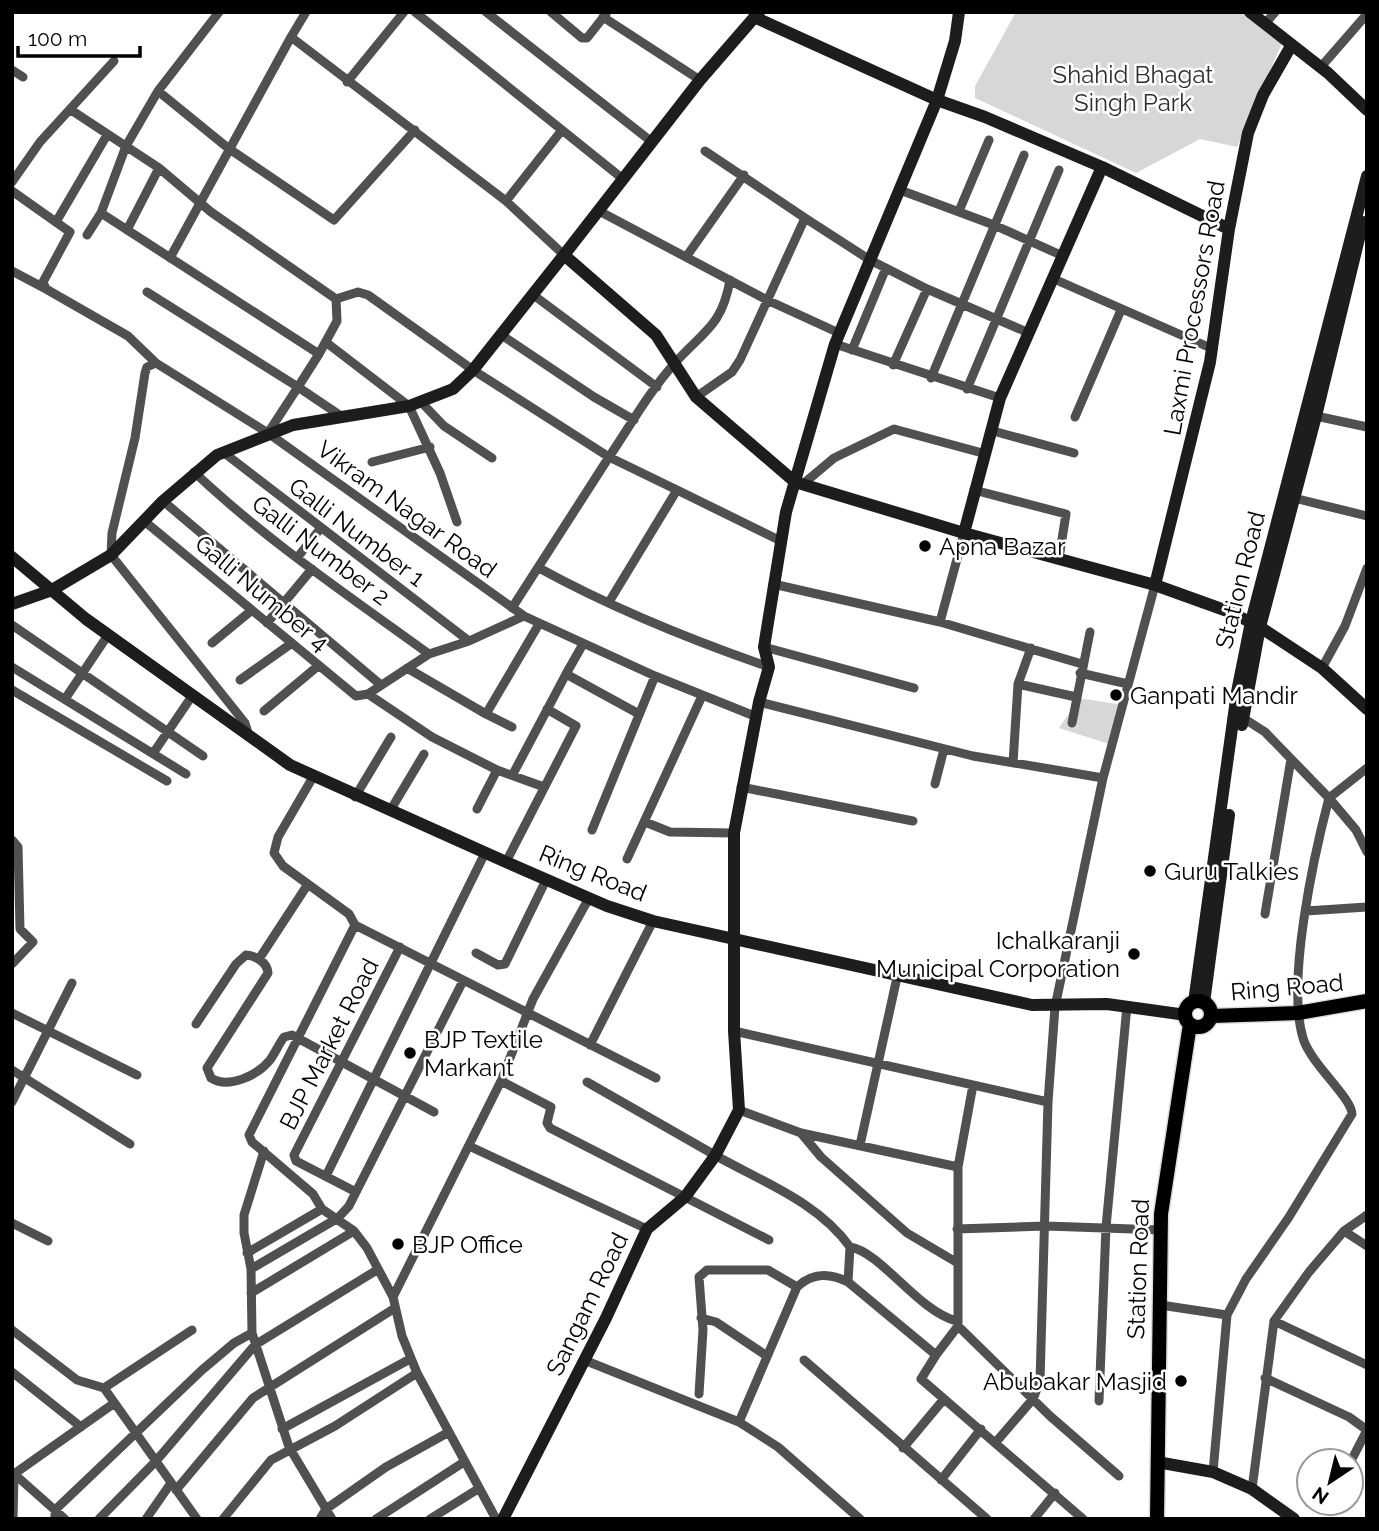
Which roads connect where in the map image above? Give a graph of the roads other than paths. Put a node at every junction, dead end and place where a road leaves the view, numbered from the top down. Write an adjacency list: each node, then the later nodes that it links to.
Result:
1 (219, 12): 22 (street)
2 (306, 12): 14 (street)
3 (404, 12): 21 (street)
4 (415, 12): 27 (street)
5 (486, 12): 30 (street)
6 (551, 12): 12 (street)
7 (959, 12): 23 (main road)
8 (1250, 12): 13 (main road)
9 (1275, 12): 13 (street)
10 (753, 14): 20 (main road); 23 (main road)
11 (1367, 14): 17 (street)
12 (605, 15): 20 (street)
13 (1265, 24): 15 (main road)
14 (290, 37): 21 (street); 32 (street)
15 (1291, 46): 17 (main road); 53 (main road, Laxmi Processors Road)
16 (114, 61): 24 (street)
17 (1320, 68): 25 (main road)
18 (12, 70): 19 (street)
19 (23, 77)
20 (700, 80): 30 (main road)
21 (347, 82): 26 (street)
22 (159, 92): 31 (street); 32 (street)
23 (937, 100): 35 (main road); 42 (main road)
24 (71, 110): 28 (street); 41 (street)
25 (1367, 110)
26 (415, 130): 32 (street); 44 (street)
27 (562, 130): 40 (street); 44 (street)
28 (107, 135): 31 (street); 51 (street)
29 (989, 139): 48 (street)
30 (652, 142): 40 (main road)
31 (126, 146): 36 (street); 49 (street)
32 (228, 148): 45 (street)
33 (705, 151): 38 (street)
34 (1024, 155): 52 (street)
35 (1102, 167): 53 (main road); 59 (main road)
36 (159, 168): 45 (street); 54 (street)
37 (1059, 170): 57 (street)
38 (744, 175): 50 (street); 60 (street)
39 (1367, 176): 139 (main road, Station Road)
40 (623, 179): 47 (main road)
41 (12, 182)
42 (900, 190): 48 (street); 62 (main road)
43 (12, 191): 51 (street)
44 (506, 201): 58 (street)
45 (200, 203): 61 (street); 71 (street)
46 (1367, 208): 55 (main road, Station Road)
47 (599, 211): 58 (main road); 60 (street)
48 (959, 211): 52 (street)
49 (101, 213): 54 (street); 56 (street)
50 (805, 218): 62 (street); 72 (street)
51 (56, 222): 67 (street)
52 (994, 225): 57 (street); 73 (street)
53 (1229, 229): 80 (main road, Laxmi Processors Road)
54 (127, 230): 61 (street)
55 (1363, 234): 95 (main road, Station Road)
56 (88, 235)
57 (1028, 240): 59 (street); 75 (street)
58 (564, 255): 70 (main road); 84 (main road)
59 (1063, 256): 65 (main road)
60 (686, 257): 66 (street)
61 (170, 258): 82 (street)
62 (870, 260): 63 (street); 78 (main road)
63 (886, 268): 68 (street); 81 (street)
64 (12, 271): 67 (street, Vikram Nagar Road)
65 (1054, 279): 74 (street); 76 (main road)
66 (730, 280): 72 (street); 84 (street)
67 (46, 289): 83 (street, Vikram Nagar Road)
68 (927, 289): 73 (street); 85 (street)
69 (147, 292): 88 (street)
70 (532, 294): 77 (main road); 89 (street)
71 (337, 299): 79 (street); 86 (street)
72 (767, 300): 78 (street); 91 (street)
73 (960, 304): 75 (street); 87 (street)
74 (1121, 310): 80 (street); 96 (street)
75 (995, 321): 76 (street); 90 (street)
76 (1029, 333): 92 (main road)
77 (500, 334): 86 (main road); 97 (street)
78 (837, 339): 81 (street); 109 (main road)
79 (327, 343): 82 (street); 93 (street)
80 (1213, 349): 128 (main road, Laxmi Processors Road)
81 (852, 350): 85 (street)
82 (320, 354): 88 (street)
83 (156, 363): 100 (street, Vikram Nagar Road); 120 (street)
84 (675, 363): 89 (street); 91 (main road)
85 (893, 365): 87 (street)
86 (473, 370): 93 (main road); 105 (street)
87 (931, 378): 90 (street)
88 (298, 387): 94 (street); 100 (street)
89 (657, 387): 97 (street)
90 (967, 389): 92 (street)
91 (696, 397): 109 (main road)
92 (1000, 398): 99 (main road)
93 (416, 405): 94 (main road); 101 (street); 106 (street)
94 (341, 416): 100 (main road)
95 (1316, 416): 98 (street); 112 (main road, Station Road)
96 (1075, 417)
97 (634, 420): 105 (street)
98 (1367, 427)
99 (993, 431): 103 (street); 104 (main road)
100 (268, 433): 102 (main road); 133 (street, Vikram Nagar Road)
101 (430, 447): 107 (street); 116 (street)
102 (223, 452): 108 (main road); 117 (street, Galli Number 1)
103 (1074, 453)
104 (986, 454): 109 (street); 111 (main road)
105 (608, 457): 110 (street); 125 (street)
106 (492, 458)
107 (372, 462)
108 (194, 472): 113 (main road); 122 (street, Galli Number 2)
109 (799, 483): 118 (main road); 119 (main road)
110 (677, 490): 119 (street); 131 (street)
111 (974, 490): 118 (main road); 123 (street)
112 (1294, 498): 114 (street); 139 (main road, Station Road)
113 (163, 501): 115 (main road); 130 (street)
114 (1367, 516)
115 (144, 520): 120 (main road); 134 (street, Galli Number 4)
116 (457, 522)
117 (320, 529): 122 (street); 143 (street, Galli Number 1)
118 (964, 533): 123 (main road); 137 (street)
119 (781, 541): 127 (main road)
120 (111, 555): 129 (main road); 181 (street)
121 (12, 557): 129 (main road, Ring Road)
122 (297, 558): 126 (street, Galli Number 2)
123 (1059, 558): 128 (main road)
124 (1366, 564): 154 (street)
125 (539, 568): 131 (street); 133 (street)
126 (312, 569): 130 (street); 149 (street, Galli Number 2)
127 (773, 584): 137 (street); 147 (main road)
128 (1155, 585): 139 (main road); 161 (street)
129 (52, 590): 132 (main road); 142 (main road, Ring Road)
130 (285, 602): 136 (street); 162 (street)
131 (609, 602): 152 (street)
132 (12, 604)
133 (512, 608): 135 (street, Vikram Nagar Road)
134 (252, 610): 136 (street, Galli Number 4); 144 (street)
135 (524, 616): 138 (street, Vikram Nagar Road); 143 (street)
136 (267, 622): 145 (street, Galli Number 4)
137 (940, 622): 148 (street)
138 (539, 624): 146 (street, Vikram Nagar Road); 174 (street)
139 (1256, 624): 154 (main road); 176 (main road, Station Road)
140 (12, 625): 156 (street)
141 (1090, 632): 155 (street)
142 (108, 635): 156 (street); 166 (main road, Ring Road)
143 (469, 641): 149 (street)
144 (212, 643)
145 (292, 643): 150 (street, Galli Number 4); 159 (street)
146 (583, 644): 157 (street); 158 (street, Vikram Nagar Road)
147 (764, 647): 152 (main road); 163 (street)
148 (1031, 648): 155 (street); 160 (street)
149 (429, 654): 153 (street)
150 (318, 666): 165 (street, Galli Number 4); 173 (street)
151 (12, 667): 169 (street)
152 (769, 667): 170 (main road)
153 (407, 668): 162 (street); 174 (street)
154 (1322, 668): 171 (main road)
155 (1081, 669): 161 (street); 168 (street)
156 (83, 672): 169 (street); 180 (street)
157 (566, 674): 172 (street); 175 (street)
158 (654, 676): 167 (street, Vikram Nagar Road); 175 (street)
159 (240, 680)
160 (1018, 684): 168 (street); 188 (street)
161 (1128, 684): 194 (street)
162 (381, 685): 165 (street)
163 (914, 688)
164 (12, 690): 195 (street)
165 (368, 694): 190 (street)
166 (192, 696): 180 (street); 181 (main road, Ring Road)
167 (702, 696): 177 (street, Vikram Nagar Road); 204 (street)
168 (1076, 697): 178 (street)
169 (65, 699): 184 (street)
170 (759, 702): 177 (main road); 183 (street)
171 (1366, 707)
172 (547, 709): 192 (street); 197 (street)
173 (264, 711)
174 (486, 714): 179 (street)
175 (639, 714): 205 (street)
176 (1240, 715): 187 (street); 238 (main road, Station Road)
177 (757, 717): 198 (main road)
178 (1072, 723)
179 (512, 727)
180 (167, 731): 184 (street); 186 (street)
181 (249, 737): 193 (main road, Ring Road)
182 (391, 737): 199 (street)
183 (944, 749): 188 (street); 196 (street)
184 (154, 752): 191 (street)
185 (425, 754): 202 (street)
186 (203, 757)
187 (1290, 758): 200 (street); 219 (street)
188 (1013, 763): 194 (street)
189 (1367, 768): 200 (street)
190 (497, 770): 192 (street); 201 (street)
191 (186, 774)
192 (513, 774): 197 (street)
193 (313, 777): 199 (main road, Ring Road); 214 (street)
194 (1103, 778): 234 (street)
195 (167, 781)
196 (935, 783)
197 (544, 787): 211 (street)
198 (741, 787): 203 (street); 206 (main road)
199 (355, 797): 202 (main road, Ring Road)
200 (1329, 798): 208 (street); 218 (street)
201 (477, 809)
202 (390, 811): 209 (main road, Ring Road)
203 (913, 821)
204 (646, 822): 206 (street); 210 (street)
205 (592, 830)
206 (734, 833): 223 (main road)
207 (12, 840): 212 (street)
208 (1367, 852)
209 (485, 853): 211 (main road, Ring Road); 227 (street)
210 (627, 859)
211 (506, 862): 213 (main road, Ring Road)
212 (15, 864): 215 (street)
213 (546, 880): 216 (main road, Ring Road); 225 (street)
214 (308, 884): 221 (street); 226 (street)
215 (15, 891): 222 (street)
216 (589, 898): 220 (main road, Ring Road); 237 (street)
217 (1367, 907): 218 (street)
218 (1306, 911): 236 (street)
219 (1265, 914)
220 (653, 921): 223 (main road, Ring Road); 243 (street)
221 (355, 925): 224 (street); 242 (street)
222 (16, 926): 228 (street)
223 (734, 939): 229 (main road, Ring Road); 241 (main road)
224 (400, 947): 227 (street); 245 (street, BJP Market Road)
225 (476, 953)
226 (259, 959): 239 (street); 242 (street)
227 (429, 962): 230 (street); 250 (street)
228 (12, 964)
229 (898, 974): 234 (main road, Ring Road); 244 (street)
230 (463, 981): 237 (street); 254 (street)
231 (72, 983): 240 (street)
232 (1367, 1002): 236 (main road, Ring Road)
233 (1127, 1006): 234 (main road, Ring Road); 238 (main road, Ring Road); 274 (street)
234 (1055, 1007): 256 (street)
235 (12, 1013): 240 (street)
236 (1298, 1013): 238 (main road, Ring Road); 294 (street)
237 (527, 1015): 243 (street); 251 (street)
238 (1198, 1015): 277 (main road, Station Road); 292 (main road, Station Road)
239 (196, 1024)
240 (47, 1030): 247 (street); 248 (street)
241 (734, 1031): 244 (street); 257 (main road)
242 (296, 1038): 245 (street); 263 (street)
243 (590, 1045): 249 (street)
244 (878, 1062): 253 (street); 261 (street)
245 (341, 1063): 250 (street); 266 (street, BJP Market Road)
246 (12, 1069): 248 (street)
247 (137, 1075)
248 (26, 1078): 255 (street); 260 (street)
249 (656, 1078)
250 (372, 1079): 254 (street); 266 (street)
251 (501, 1081): 262 (street); 268 (street)
252 (587, 1082): 264 (street)
253 (973, 1085): 256 (street); 265 (street)
254 (404, 1096): 258 (street); 267 (street)
255 (12, 1102)
256 (1048, 1102): 273 (street)
257 (739, 1110): 259 (street); 264 (main road, Sangam Road)
258 (434, 1112)
259 (801, 1133): 261 (street); 285 (street)
260 (130, 1144)
261 (860, 1145): 265 (street)
262 (469, 1146): 275 (street); 291 (street)
263 (264, 1152): 269 (street); 284 (street)
264 (715, 1156): 268 (main road, Sangam Road); 283 (street)
265 (958, 1167): 276 (street)
266 (326, 1176): 267 (street)
267 (356, 1192): 271 (street)
268 (685, 1197): 275 (main road, Sangam Road); 280 (street)
269 (322, 1209): 271 (street); 284 (street)
270 (1367, 1215): 279 (street)
271 (338, 1218): 278 (street); 286 (street)
272 (12, 1223): 281 (street)
273 (1046, 1226): 274 (street); 276 (street); 315 (street)
274 (1106, 1227): 277 (street); 316 (street)
275 (647, 1229): 305 (main road, Sangam Road)
276 (957, 1229): 285 (street)
277 (1161, 1230): 331 (main road, Station Road)
278 (354, 1231): 287 (street); 290 (street)
279 (1344, 1231): 282 (street); 296 (street)
280 (769, 1240)
281 (48, 1241)
282 (1367, 1246)
283 (850, 1247): 288 (street); 297 (street)
284 (247, 1253): 286 (street)
285 (957, 1262): 297 (street)
286 (251, 1269): 290 (street)
287 (377, 1270): 291 (street); 301 (street)
288 (848, 1282): 289 (street); 302 (street)
289 (797, 1287): 295 (street); 303 (street)
290 (251, 1293): 300 (street)
291 (393, 1297): 293 (street)
292 (1167, 1306): 294 (street); 331 (main road, Station Road)
293 (395, 1308): 304 (street); 311 (street)
294 (1227, 1315): 332 (street)
295 (701, 1318): 303 (street); 313 (street)
296 (1274, 1321): 307 (street); 310 (street)
297 (957, 1324): 302 (street); 315 (street)
298 (192, 1329): 312 (street)
299 (12, 1330): 312 (street)
300 (252, 1334): 301 (street); 324 (street)
301 (256, 1345): 311 (street); 329 (street)
302 (936, 1355): 314 (street)
303 (767, 1356): 318 (street)
304 (410, 1359): 309 (street); 320 (street)
305 (584, 1360): 318 (street); 342 (main road, Sangam Road)
306 (804, 1360): 328 (street)
307 (1367, 1365)
308 (12, 1372): 319 (street)
309 (417, 1373): 323 (street); 326 (street)
310 (1265, 1378): 322 (street); 338 (street)
311 (267, 1387): 320 (street); 336 (street)
312 (104, 1388): 317 (street)
313 (699, 1394)
314 (944, 1399): 321 (street); 328 (street)
315 (1033, 1399): 325 (street); 334 (street)
316 (1099, 1401)
317 (113, 1404): 319 (street); 324 (street)
318 (738, 1423): 354 (street)
319 (80, 1427): 333 (street)
320 (282, 1429): 326 (street)
321 (981, 1429): 325 (street); 335 (street)
322 (1367, 1430): 327 (street)
323 (449, 1432): 330 (street); 340 (street)
324 (136, 1435): 329 (street); 341 (street)
325 (996, 1442): 339 (street)
326 (289, 1447): 340 (street); 348 (street)
327 (1358, 1447)
328 (903, 1448): 335 (street)
329 (156, 1461): 336 (street); 345 (street)
330 (464, 1462): 337 (street); 351 (street)
331 (1160, 1463): 332 (main road); 358 (main road, Station Road); 359 (main road, Station Road)
332 (1213, 1472): 338 (main road)
333 (13, 1473): 341 (street); 343 (street)
334 (1119, 1476)
335 (941, 1480): 355 (street)
336 (174, 1487): 346 (street); 347 (street)
337 (478, 1489): 342 (street); 352 (street)
338 (1252, 1489): 360 (main road)
339 (1055, 1493): 356 (street); 357 (street)
340 (326, 1509): 349 (street); 350 (street)
341 (55, 1514): 344 (street)
342 (497, 1516): 353 (street)
343 (13, 1519)
344 (65, 1519)
345 (99, 1519)
346 (146, 1519)
347 (197, 1519)
348 (223, 1519)
349 (320, 1519)
350 (332, 1519)
351 (376, 1519)
352 (430, 1519)
353 (484, 1519)
354 (860, 1519)
355 (986, 1519)
356 (1034, 1519)
357 (1083, 1519)
358 (1157, 1519)
359 (1164, 1519)
360 (1294, 1519)

